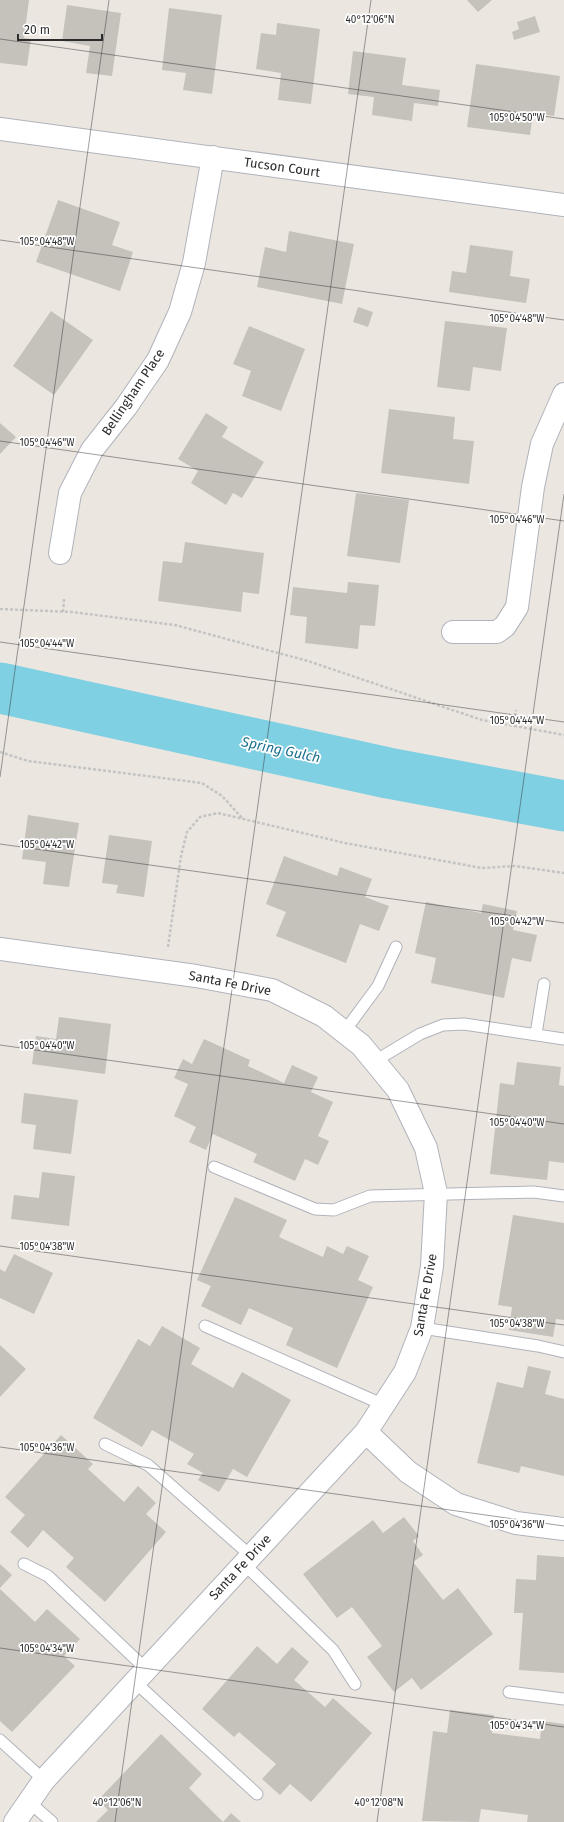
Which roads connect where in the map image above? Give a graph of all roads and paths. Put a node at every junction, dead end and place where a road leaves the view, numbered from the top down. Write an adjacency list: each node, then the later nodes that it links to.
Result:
1 (0, 129): 2 (street, Tucson Court)
2 (213, 157): 3 (street, Tucson Court); 5 (street, Bellingham Place)
3 (564, 205)
4 (564, 394): 9 (street)
5 (60, 553)
6 (64, 599): 8 (path)
7 (0, 609): 8 (path)
8 (63, 612): 11 (path)
9 (453, 632)
10 (516, 710): 11 (path)
11 (513, 726): 12 (path)
12 (564, 735)
13 (0, 752): 14 (path)
14 (243, 819): 15 (path); 18 (path)
15 (564, 873)
16 (396, 947): 20 (lane)
17 (0, 949): 18 (street, Santa Fe Drive)
18 (165, 972): 20 (street, Santa Fe Drive)
19 (544, 984): 21 (lane)
20 (344, 1032): 23 (street, Santa Fe Drive)
21 (536, 1034): 22 (lane); 23 (lane)
22 (564, 1038)
23 (375, 1061): 25 (street, Santa Fe Drive)
24 (214, 1167): 25 (lane)
25 (436, 1193): 26 (lane); 28 (street, Santa Fe Drive)
26 (564, 1196)
27 (205, 1326): 30 (lane)
28 (422, 1328): 29 (lane); 30 (street, Santa Fe Drive)
29 (564, 1352)
30 (384, 1405): 31 (street, Santa Fe Drive)
31 (366, 1432): 33 (street); 34 (street, Santa Fe Drive)
32 (105, 1444): 34 (lane)
33 (564, 1529)
34 (247, 1560): 36 (street, Santa Fe Drive); 37 (lane)
35 (24, 1564): 36 (lane)
36 (140, 1676): 41 (street, Santa Fe Drive); 42 (lane)
37 (355, 1684)
38 (509, 1692): 39 (lane)
39 (564, 1699)
40 (0, 1740): 41 (lane)
41 (44, 1780): 43 (street, Santa Fe Drive)
42 (257, 1794)
43 (29, 1802): 44 (street, Santa Fe Drive); 45 (lane)
44 (15, 1822)
45 (52, 1822)

